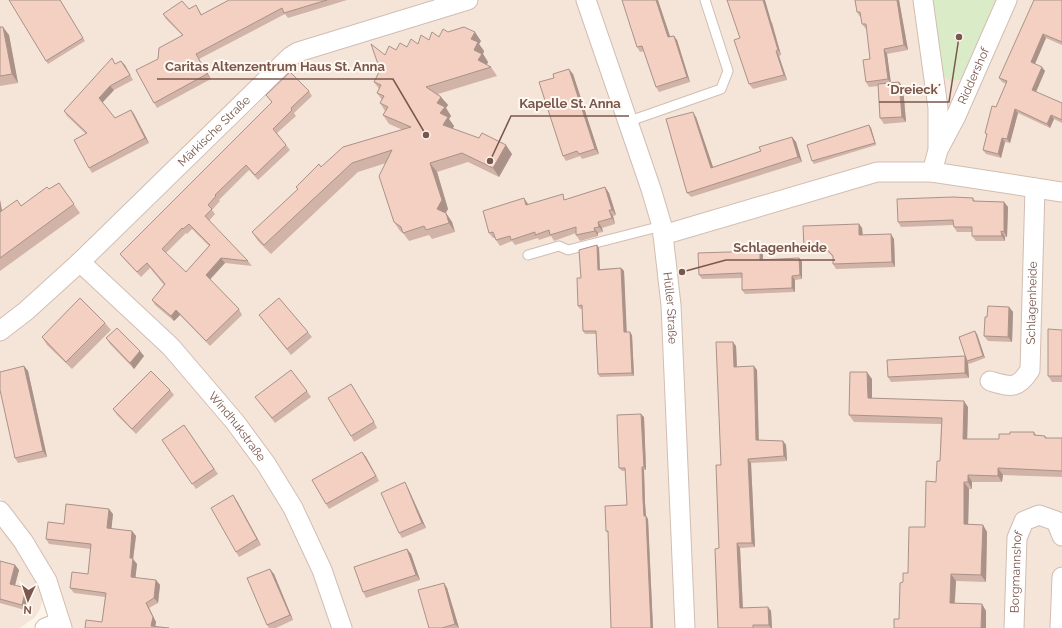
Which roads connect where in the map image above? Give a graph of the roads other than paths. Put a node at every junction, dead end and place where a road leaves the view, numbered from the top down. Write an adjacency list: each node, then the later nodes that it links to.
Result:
1 (468, 0): 13 (street, Märkische Straße)
2 (586, 0): 6 (street, Hüller Straße)
3 (705, 0): 6 (lane)
4 (923, 0): 7 (street)
5 (1007, 0): 7 (street, Riddershof)
6 (627, 122): 11 (street, Hüller Straße)
7 (938, 150): 8 (street)
8 (932, 172): 9 (street); 11 (street)
9 (1035, 188): 10 (street); 15 (street, Schlagenheide)
10 (1062, 192)
11 (663, 231): 12 (lane); 21 (street, Hüller Straße)
12 (528, 255)
13 (80, 262): 14 (street, Märkische Straße); 20 (street, Windhukstraße)
14 (0, 331)
15 (990, 381)
16 (0, 511): 19 (street)
17 (1062, 536): 22 (street, Borgmannshof)
18 (1062, 577): 23 (street)
19 (56, 626)
20 (342, 628)
21 (685, 628)
22 (1014, 628)
23 (1060, 628)

